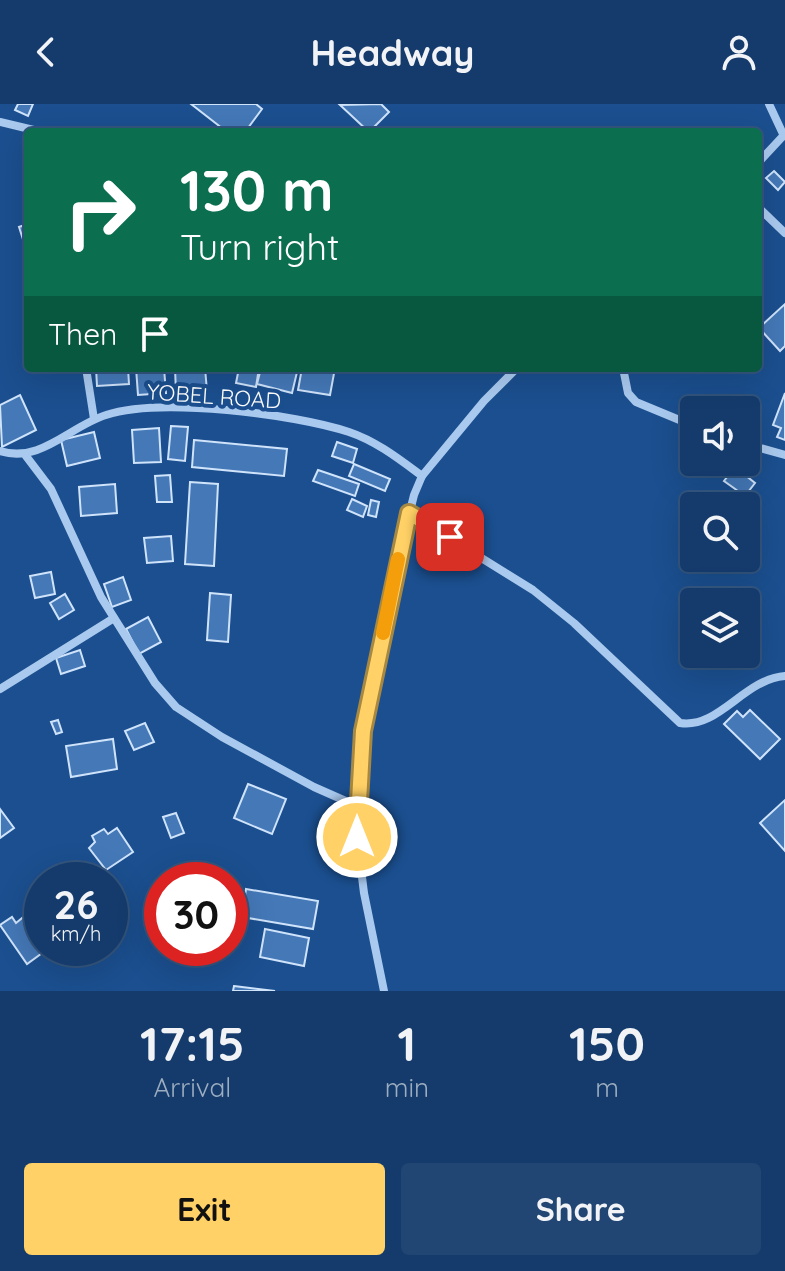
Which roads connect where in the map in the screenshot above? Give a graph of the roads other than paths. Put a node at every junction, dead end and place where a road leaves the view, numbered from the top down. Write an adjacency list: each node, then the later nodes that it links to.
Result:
1 (769, 104): 4 (street)
2 (0, 122): 3 (street)
3 (25, 128)
4 (784, 135): 5 (street)
5 (762, 159)
6 (762, 211): 7 (street)
7 (785, 233)
8 (87, 372): 11 (street)
9 (513, 372): 17 (street)
10 (624, 372): 12 (street)
11 (94, 419): 16 (street, YOBEL ROAD); 17 (street, YOBEL ROAD)
12 (680, 420)
13 (760, 448): 15 (street)
14 (0, 451): 16 (street)
15 (785, 455)
16 (26, 456): 19 (street)
17 (422, 476): 18 (street)
18 (409, 513): 20 (street); 22 (street)
19 (114, 618): 21 (street); 22 (street)
20 (785, 676)
21 (0, 689)
22 (357, 806): 23 (street)
23 (384, 991)

